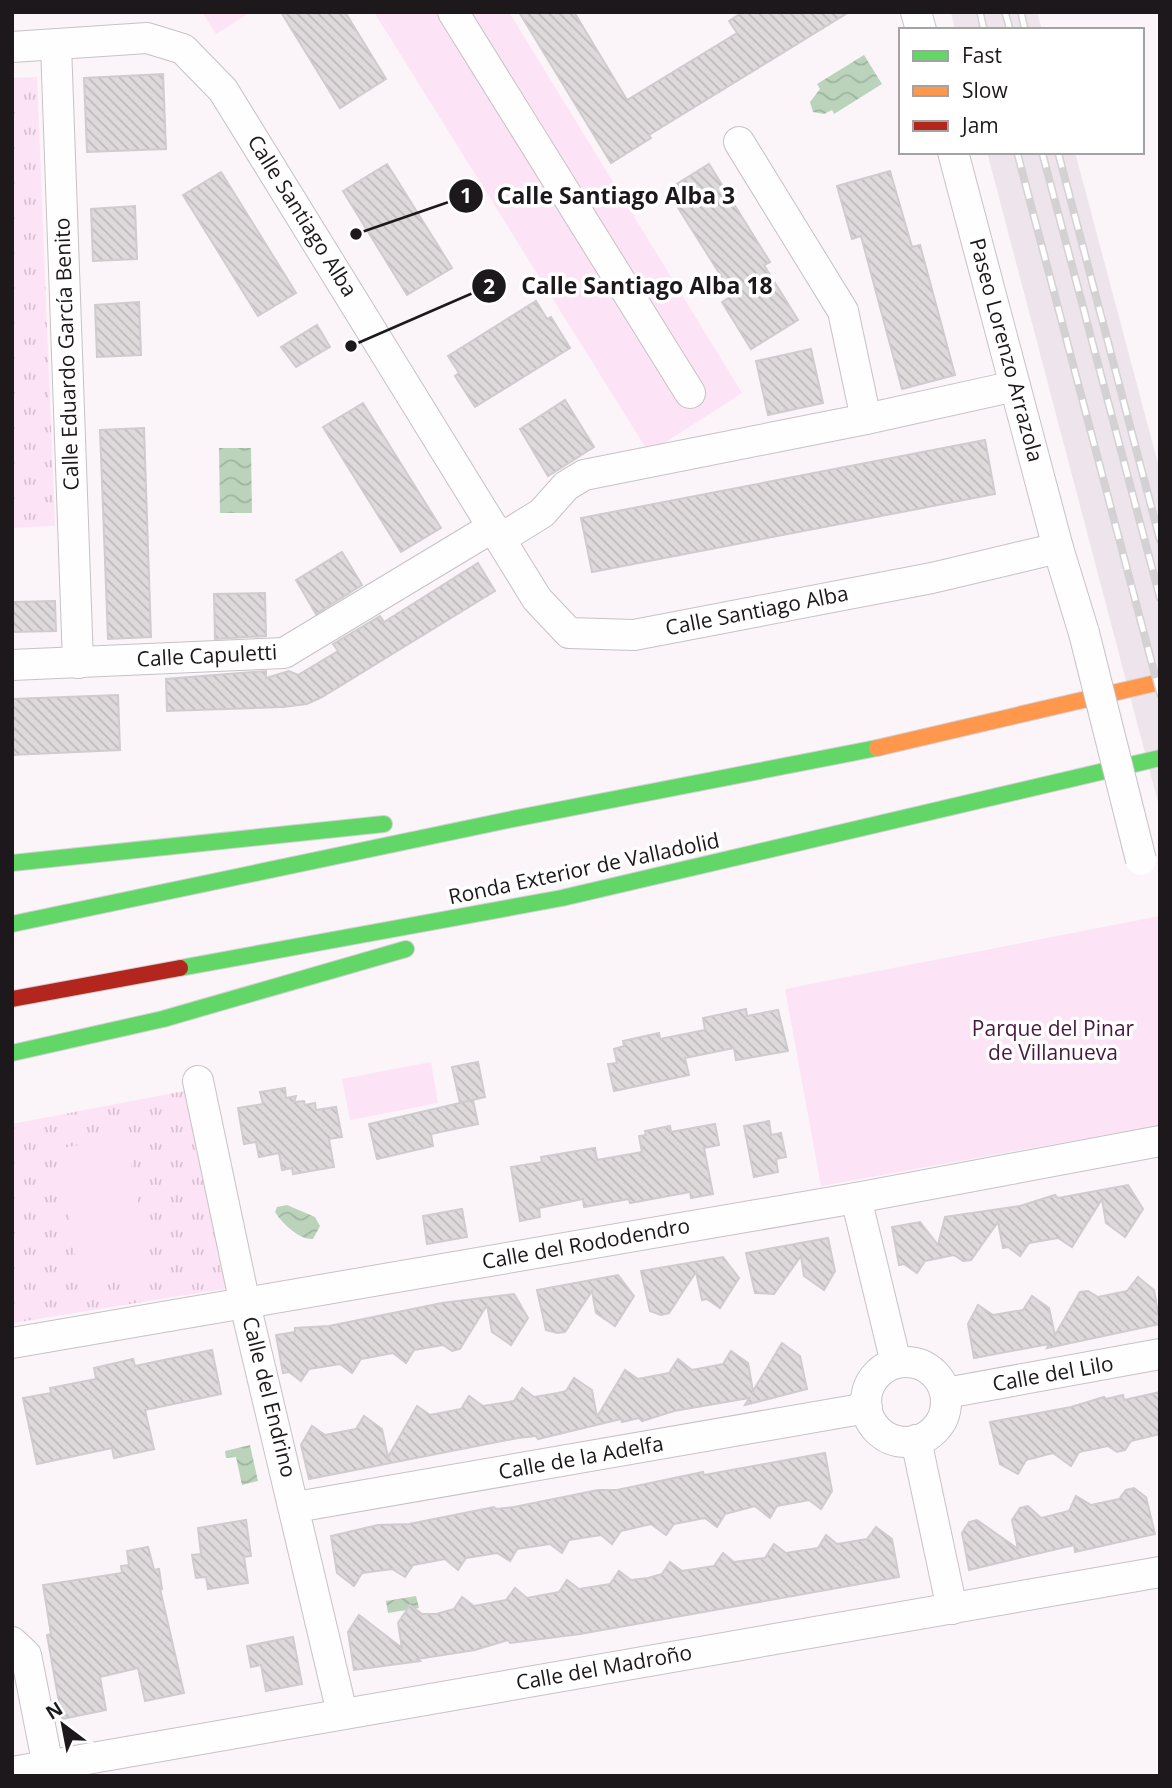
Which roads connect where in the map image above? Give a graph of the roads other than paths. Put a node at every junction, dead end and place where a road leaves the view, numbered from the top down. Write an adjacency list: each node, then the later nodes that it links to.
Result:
1 (453, 12): 7 (street)
2 (56, 45): 3 (street, Calle Santiago Alba); 9 (street, Calle Santiago Alba); 11 (street, Calle Eduardo García Benito)
3 (12, 47)
4 (739, 142): 8 (street)
5 (954, 154): 6 (street, Paseo Lorenzo Arrazola)
6 (1015, 386): 8 (street); 10 (street, Paseo Lorenzo Arrazola)
7 (690, 393)
8 (866, 419): 9 (street)
9 (497, 533): 10 (street, Calle Santiago Alba); 11 (street, Calle Capuletti)
10 (1058, 548): 18 (street, Paseo Lorenzo Arrazola, bridge)
11 (78, 663): 12 (street, Calle Capuletti)
12 (12, 666)
13 (1160, 682): 16 (highway)
14 (1160, 758): 20 (highway, Ronda Exterior de Valladolid)
15 (428, 819): 16 (highway)
16 (509, 820): 21 (highway)
17 (400, 822): 19 (highway)
18 (1141, 860)
19 (12, 863)
20 (562, 898): 22 (highway); 24 (highway, Ronda Exterior de Valladolid)
21 (12, 924)
22 (453, 936)
23 (426, 943): 25 (highway)
24 (12, 999)
25 (12, 1052)
26 (198, 1081): 29 (street, Calle del Endrino)
27 (1160, 1141): 28 (street, Calle del Rododendro)
28 (856, 1198): 29 (street, Calle del Rododendro); 32 (street)
29 (246, 1304): 30 (street, Calle del Rododendro); 36 (street, Calle del Endrino)
30 (12, 1343)
31 (1160, 1354): 33 (street, Calle del Lilo)
32 (896, 1363): 33 (street); 34 (street)
33 (946, 1393): 35 (street)
34 (867, 1408): 35 (street); 36 (street, Calle de la Adelfa)
35 (916, 1440): 38 (street)
36 (296, 1507): 40 (street, Calle del Endrino)
37 (1160, 1572): 38 (street, Calle del Madroño)
38 (952, 1609): 40 (street, Calle del Madroño)
39 (12, 1642): 41 (street)
40 (342, 1713): 41 (street, Calle del Madroño)
41 (48, 1766): 42 (street, Calle del Madroño)
42 (12, 1772)

